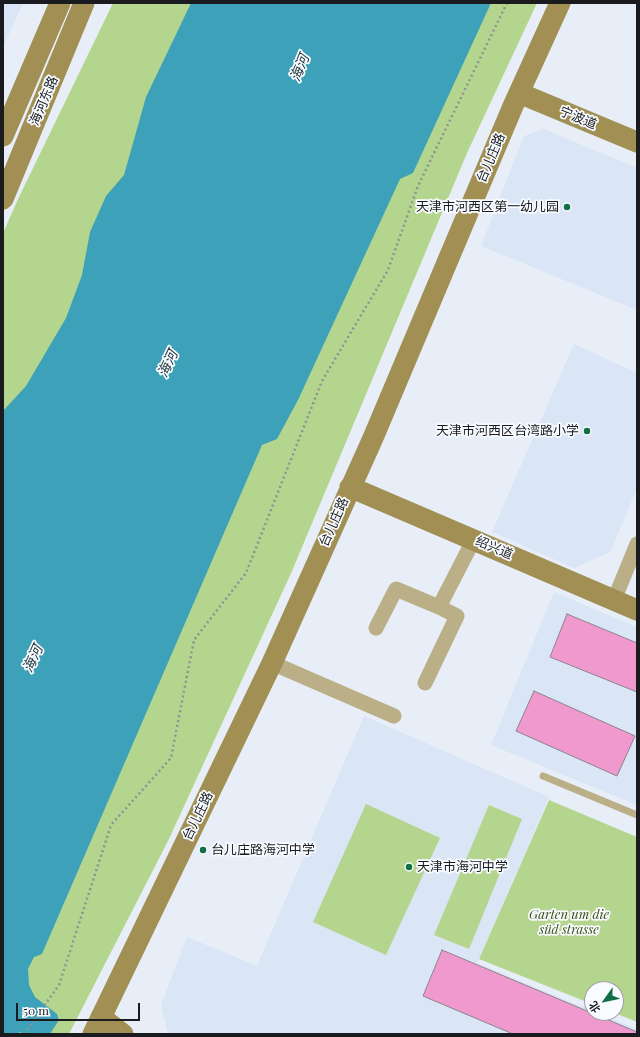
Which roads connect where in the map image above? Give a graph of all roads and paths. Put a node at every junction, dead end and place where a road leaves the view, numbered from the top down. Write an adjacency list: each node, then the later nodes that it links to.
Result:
1 (60, 3): 6 (street, 海河东路)
2 (84, 3): 8 (street, 海河东路)
3 (507, 3): 22 (path)
4 (560, 3): 5 (street, 台儿庄路)
5 (519, 93): 7 (street, 宁波道); 9 (street, 台儿庄路)
6 (3, 136)
7 (637, 142)
8 (3, 199)
9 (350, 487): 10 (street, 绍兴道); 16 (street, 台儿庄路)
10 (474, 539): 12 (street, 绍兴道); 13 (street)
11 (637, 544): 12 (street)
12 (614, 600): 14 (street, 绍兴道)
13 (439, 607): 15 (street); 17 (street)
14 (637, 610)
15 (376, 628)
16 (272, 664): 18 (street); 21 (street, 台儿庄路)
17 (424, 683)
18 (394, 716)
19 (543, 776): 20 (lane)
20 (637, 815)
21 (97, 1026): 23 (street)
22 (24, 1034)
23 (123, 1034)

